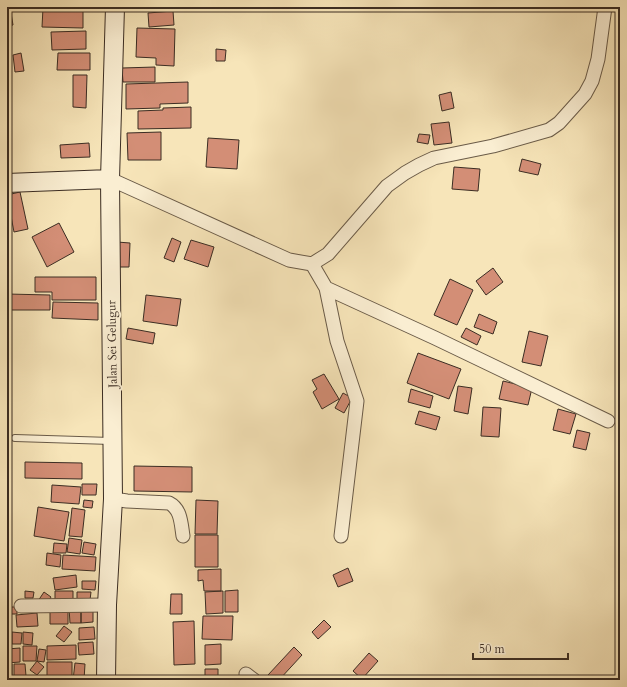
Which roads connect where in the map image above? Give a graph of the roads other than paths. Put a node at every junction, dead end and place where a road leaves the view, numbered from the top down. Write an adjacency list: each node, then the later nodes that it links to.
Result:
1 (114, 7): 3 (main road, Jalan Sei Gelugur)
2 (605, 7): 5 (street)
3 (110, 179): 4 (main road); 5 (street); 9 (main road, Jalan Sei Gelugur)
4 (7, 183)
5 (312, 264): 6 (street)
6 (326, 288): 7 (street); 12 (street)
7 (608, 421)
8 (15, 438): 9 (lane)
9 (113, 441): 10 (main road, Jalan Sei Gelugur)
10 (113, 499): 11 (street); 13 (main road, Jalan Sei Gelugur)
11 (183, 536)
12 (341, 536)
13 (107, 605): 14 (street); 15 (main road, Jalan Sei Gelugur)
14 (21, 606)
15 (106, 680)

